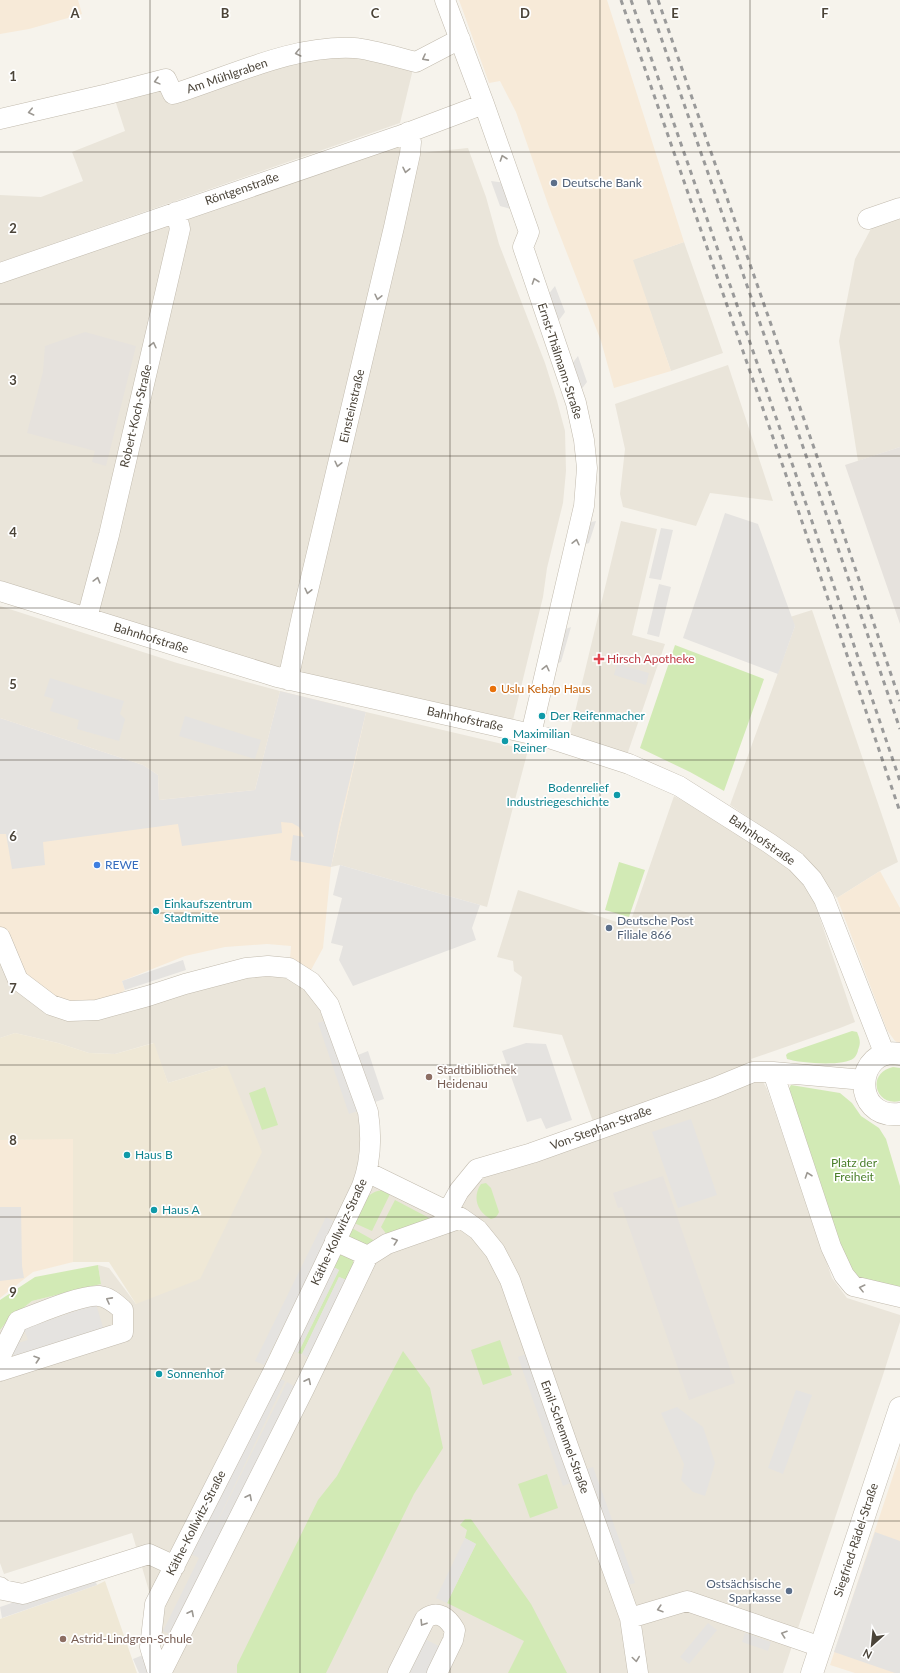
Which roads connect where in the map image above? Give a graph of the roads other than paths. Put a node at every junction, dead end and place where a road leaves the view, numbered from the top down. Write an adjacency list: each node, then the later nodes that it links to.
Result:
1 (445, 0): 2 (street, Ernst-Thälmann-Straße)
2 (460, 39): 3 (street, Ernst-Thälmann-Straße); 4 (street, Am Mühlgraben, one-way to 4)
3 (484, 104): 5 (street, Röntgenstraße); 13 (street, Ernst-Thälmann-Straße, one-way to 3)
4 (0, 119)
5 (408, 132): 7 (street, Röntgenstraße); 12 (street, Einsteinstraße, one-way to 12)
6 (900, 208): 8 (street)
7 (176, 212): 9 (street, Röntgenstraße); 11 (street, Robert-Koch-Straße, one-way to 7)
8 (868, 219)
9 (0, 273)
10 (0, 591): 11 (street, Bahnhofstraße)
11 (87, 618): 12 (street, Bahnhofstraße)
12 (288, 680): 13 (street, Bahnhofstraße)
13 (531, 734): 15 (street, Bahnhofstraße)
14 (0, 937): 19 (street, Käthe-Kollwitz-Straße)
15 (892, 1055): 17 (street)
16 (773, 1072): 17 (street); 20 (street, Von-Stephan-Straße); 23 (street, one-way to 16)
17 (864, 1080): 18 (street)
18 (900, 1114)
19 (367, 1172): 20 (street, Emil-Schemmel-Straße); 21 (street, Käthe-Kollwitz-Straße)
20 (454, 1214): 22 (street, one-way to 20); 29 (street, Emil-Schemmel-Straße)
21 (335, 1241): 22 (street); 27 (street, Käthe-Kollwitz-Straße)
22 (368, 1256): 32 (street, one-way to 22)
23 (900, 1297)
24 (0, 1364): 25 (street, one-way to 24)
25 (0, 1371)
26 (900, 1408): 30 (street, Siegfried-Rädel-Straße)
27 (175, 1566): 28 (street); 31 (street, Käthe-Kollwitz-Straße)
28 (0, 1587)
29 (630, 1618): 30 (street, one-way to 29); 35 (street, Emil-Schemmel-Straße, one-way to 35)
30 (821, 1647): 36 (street, Siegfried-Rädel-Straße)
31 (158, 1673)
32 (161, 1673)
33 (398, 1673): 34 (street, one-way to 33)
34 (436, 1673)
35 (638, 1673)
36 (812, 1673)

